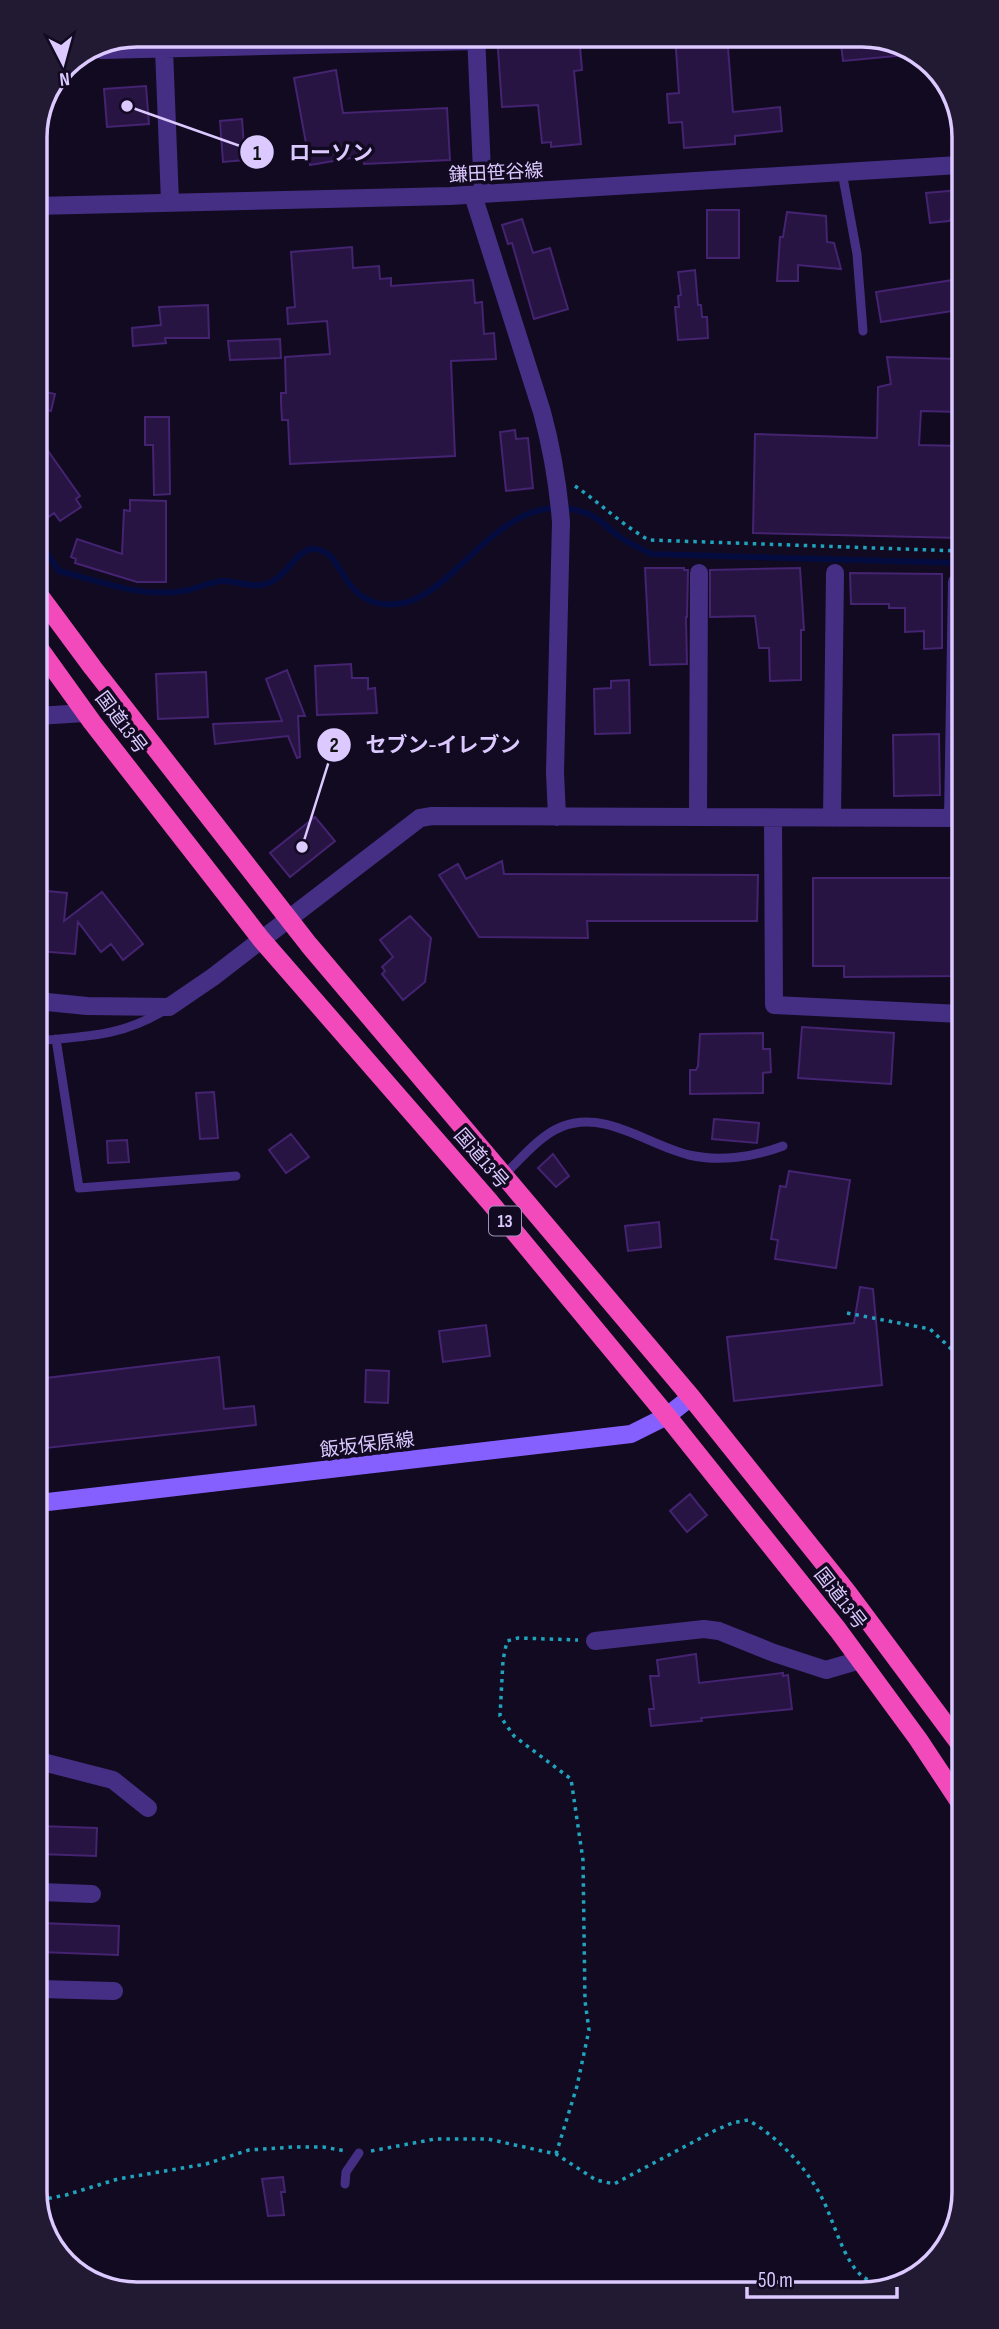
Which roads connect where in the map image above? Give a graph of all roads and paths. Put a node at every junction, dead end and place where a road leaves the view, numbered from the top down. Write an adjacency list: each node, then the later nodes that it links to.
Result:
1 (205, 47): 3 (street)
2 (476, 47): 7 (street)
3 (164, 49): 4 (street); 8 (street)
4 (119, 50)
5 (952, 165): 6 (street, 鎌田笹谷線)
6 (842, 172): 7 (street, 鎌田笹谷線); 10 (lane)
7 (478, 194): 8 (street, 鎌田笹谷線); 11 (street)
8 (170, 202): 9 (street, 鎌田笹谷線)
9 (47, 206)
10 (863, 331)
11 (555, 473): 12 (path); 19 (street)
12 (952, 551)
13 (835, 572): 22 (street)
14 (699, 573): 20 (street)
15 (47, 606): 24 (highway, 国道13号 / 13)
16 (47, 659): 17 (highway, 国道13号 / 13)
17 (85, 713): 18 (street); 25 (highway, 国道13号 / 13)
18 (47, 715)
19 (556, 817): 20 (street); 24 (street)
20 (698, 817): 21 (street)
21 (774, 818): 22 (street); 28 (street)
22 (832, 818): 23 (street)
23 (952, 818)
24 (289, 920): 25 (street); 32 (highway, 国道13号 / 13)
25 (261, 939): 27 (street); 37 (highway, 国道13号 / 13)
26 (47, 1002): 27 (street)
27 (169, 1007): 29 (lane)
28 (952, 1014)
29 (56, 1039): 30 (lane); 33 (lane)
30 (47, 1040)
31 (783, 1146): 32 (lane)
32 (504, 1175): 36 (highway, 国道13号 / 13)
33 (236, 1176)
34 (846, 1313): 35 (path)
35 (952, 1350)
36 (691, 1397): 37 (main road, 飯坂保原線); 41 (highway, 国道13号 / 13)
37 (667, 1416): 38 (main road, 飯坂保原線); 40 (highway, 国道13号 / 13)
38 (47, 1502)
39 (595, 1641): 40 (street); 50 (path)
40 (860, 1660): 43 (highway, 国道13号 / 13)
41 (952, 1730)
42 (47, 1763): 44 (street)
43 (952, 1790)
44 (148, 1808)
45 (47, 1892): 46 (street)
46 (92, 1894)
47 (47, 1989): 48 (street)
48 (114, 1992)
49 (359, 2153): 50 (path); 51 (lane); 52 (path)
50 (556, 2154): 53 (path)
51 (345, 2184)
52 (48, 2199)
53 (873, 2281)

